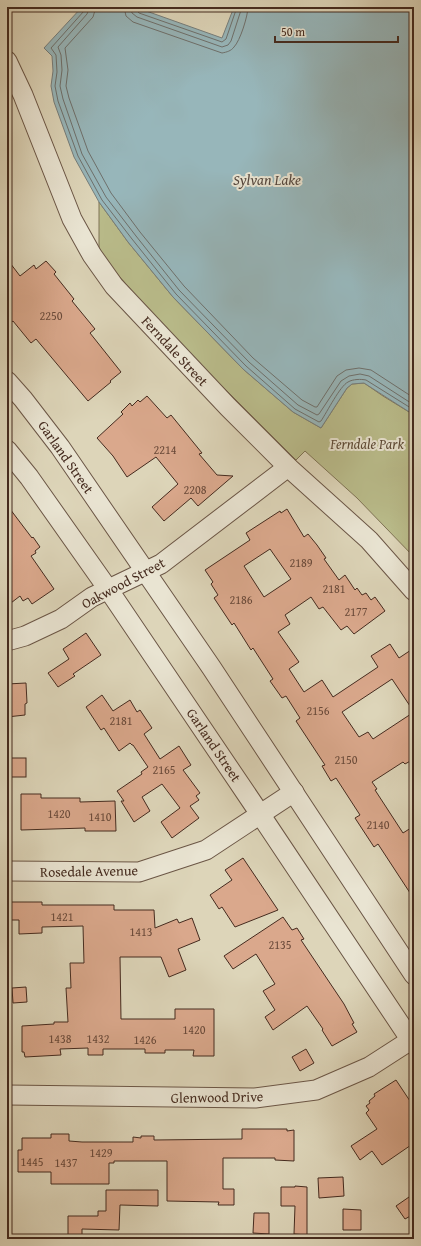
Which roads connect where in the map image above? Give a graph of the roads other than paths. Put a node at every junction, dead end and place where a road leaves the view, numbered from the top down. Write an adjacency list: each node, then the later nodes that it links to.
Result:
1 (7, 62): 4 (street, Ferndale Street)
2 (7, 381): 5 (street, Garland Street)
3 (7, 450): 6 (street, Garland Street)
4 (288, 468): 5 (street, Oakwood Street); 7 (street, Ferndale Street)
5 (145, 571): 6 (street, Oakwood Street); 9 (street, Garland Street)
6 (108, 589): 8 (street, Oakwood Street); 10 (street, Garland Street)
7 (414, 591)
8 (7, 640)
9 (294, 792): 10 (street, Rosedale Avenue); 12 (street, Garland Street)
10 (260, 814): 11 (street, Rosedale Avenue); 13 (street, Garland Street)
11 (7, 871)
12 (414, 975)
13 (413, 1041): 14 (street, Glenwood Drive)
14 (7, 1095)

